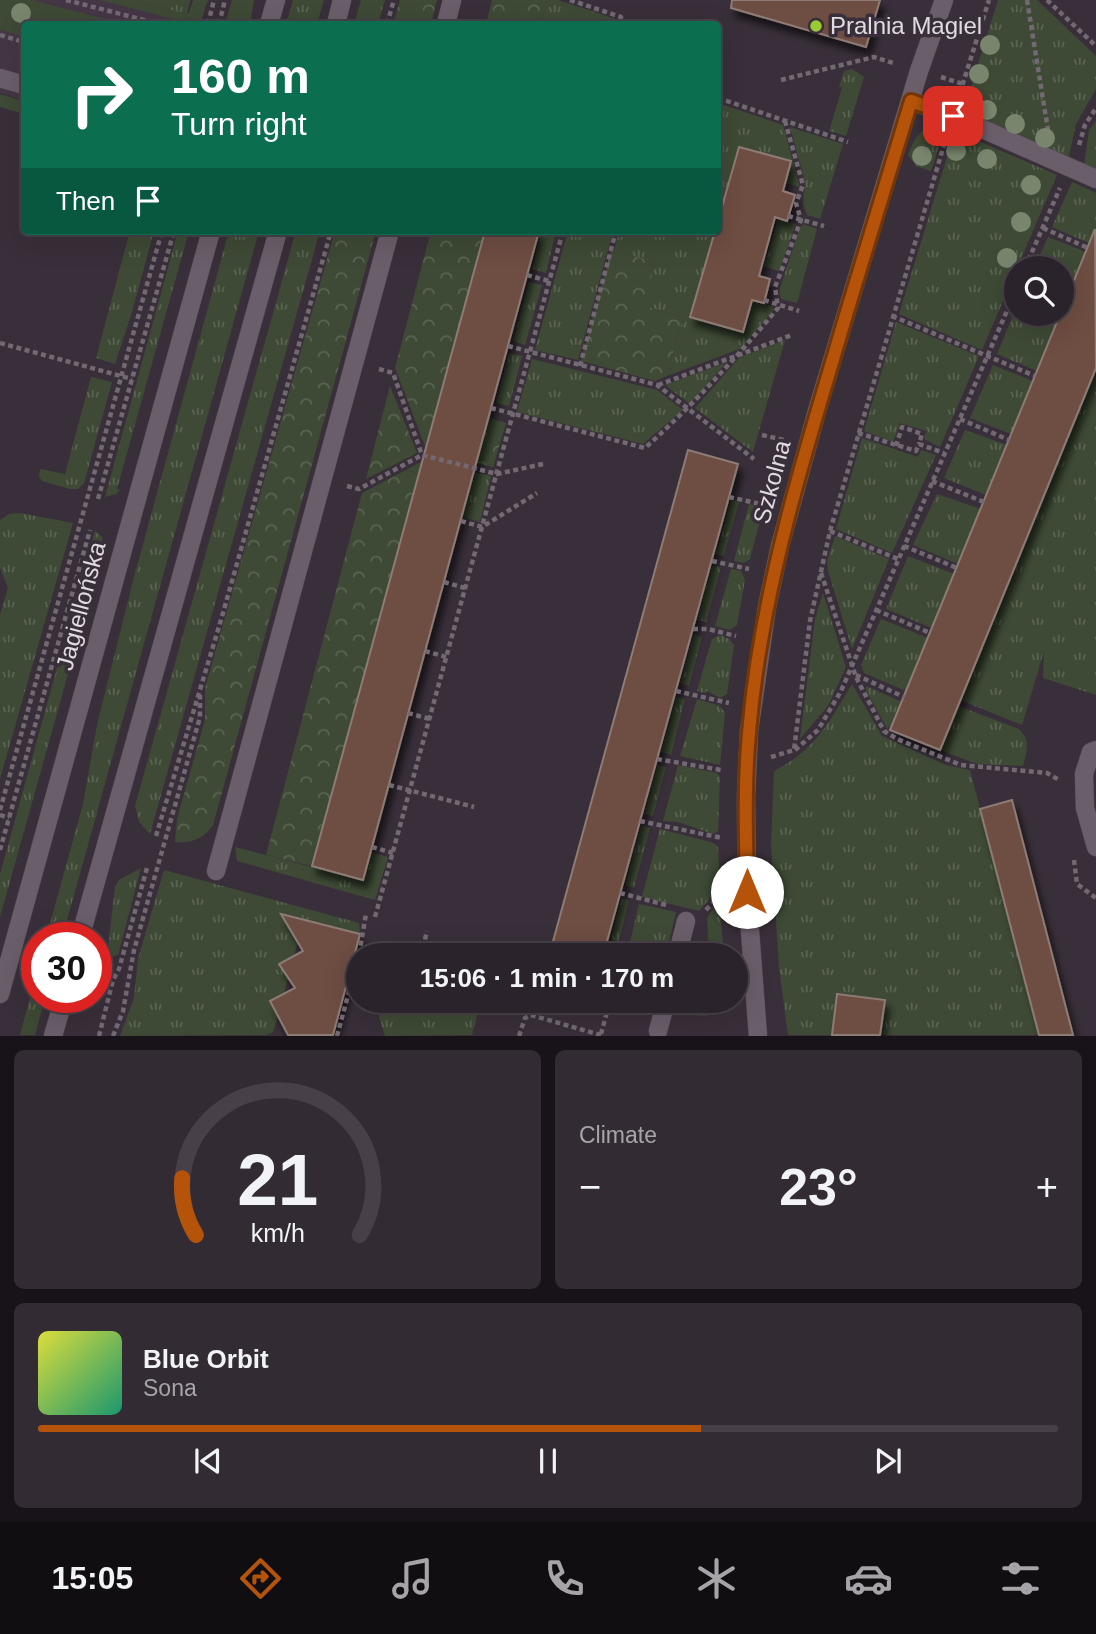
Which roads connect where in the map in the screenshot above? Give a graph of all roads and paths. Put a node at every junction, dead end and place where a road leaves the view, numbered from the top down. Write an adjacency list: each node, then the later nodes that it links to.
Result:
1 (66, 0): 13 (path)
2 (214, 0): 14 (path)
3 (225, 0): 15 (path)
4 (276, 0): 16 (street)
5 (342, 0): 17 (street)
6 (394, 0): 18 (path)
7 (452, 0): 19 (street)
8 (570, 0): 20 (path)
9 (944, 0): 24 (street, Szkolna)
10 (989, 0): 28 (path)
11 (1027, 0): 36 (path)
12 (1046, 0): 23 (path)
13 (148, 21)
14 (209, 21)
15 (220, 21)
16 (270, 21)
17 (337, 21)
18 (388, 21)
19 (447, 21)
20 (620, 21)
21 (0, 35): 22 (path)
22 (21, 41)
23 (1096, 46)
24 (919, 71): 26 (path); 28 (path); 30 (street, Szkolna)
25 (0, 78): 27 (street)
26 (781, 80)
27 (21, 84)
28 (963, 84): 32 (path)
29 (721, 99): 33 (path)
30 (911, 101): 32 (street); 162 (street, Szkolna)
31 (1096, 108): 35 (path)
32 (953, 116): 36 (street); 57 (path)
33 (785, 121): 34 (path); 39 (path)
34 (848, 142)
35 (1077, 149)
36 (1061, 164): 37 (street); 41 (path)
37 (1096, 180)
38 (789, 216): 39 (path)
39 (801, 220): 40 (path); 55 (path)
40 (824, 226)
41 (1043, 228): 50 (path); 51 (path)
42 (161, 235): 67 (path)
43 (173, 235): 69 (path)
44 (210, 235): 150 (street, Jagiellońska)
45 (277, 235): 145 (street)
46 (330, 235): 111 (path)
47 (389, 235): 65 (street)
48 (562, 235): 53 (path)
49 (615, 235): 66 (path)
50 (1087, 248)
51 (1030, 256)
52 (527, 275): 53 (path)
53 (550, 281): 62 (path)
54 (764, 300): 55 (path)
55 (778, 304): 56 (path); 63 (path)
56 (799, 311)
57 (892, 316): 64 (path); 75 (path)
58 (1004, 318): 64 (path)
59 (792, 335): 63 (path)
60 (0, 343): 67 (path)
61 (508, 346): 62 (path)
62 (530, 352): 66 (path); 73 (path)
63 (739, 355): 70 (path); 72 (path)
64 (987, 356): 68 (path); 74 (path)
65 (354, 362): 80 (path); 84 (street)
66 (580, 366): 70 (path)
67 (121, 376): 69 (path); 126 (path)
68 (1035, 376)
69 (132, 379): 88 (path)
70 (657, 385): 72 (path)
71 (491, 408): 73 (path)
72 (688, 409): 73 (path); 81 (path)
73 (513, 414): 83 (path)
74 (960, 419): 76 (path); 79 (path)
75 (858, 433): 78 (path); 94 (path)
76 (1009, 440)
77 (919, 444): 78 (path); 78 (path); 79 (path)
78 (896, 446)
79 (944, 453): 85 (path)
80 (422, 455): 83 (path); 84 (path)
81 (754, 459)
82 (543, 464): 83 (path)
83 (497, 474): 92 (path)
84 (322, 480): 138 (street)
85 (932, 481): 89 (path); 95 (path)
86 (537, 493): 92 (path)
87 (729, 497): 90 (path)
88 (98, 499)
89 (984, 502)
90 (769, 506)
91 (461, 521): 92 (path)
92 (482, 527): 102 (path)
93 (90, 530): 127 (path)
94 (830, 531): 96 (path); 100 (path)
95 (904, 546): 96 (path); 98 (path)
96 (898, 559): 103 (path)
97 (712, 561): 99 (path)
98 (957, 568)
99 (753, 570)
100 (821, 573): 109 (path); 117 (path)
101 (444, 582): 102 (path)
102 (466, 588): 108 (path)
103 (876, 610): 105 (path); 109 (path)
104 (693, 629): 106 (path)
105 (930, 633)
106 (741, 637)
107 (425, 651): 108 (path)
108 (446, 657): 116 (path)
109 (852, 665): 110 (path); 117 (path)
110 (855, 675): 113 (path); 123 (path)
111 (200, 689): 129 (path); 158 (path)
112 (676, 691): 114 (path)
113 (904, 697)
114 (730, 703)
115 (408, 713): 116 (path)
116 (429, 719): 124 (path)
117 (794, 750): 119 (path)
118 (1096, 750): 133 (street)
119 (769, 758)
120 (657, 759): 121 (path)
121 (726, 770)
122 (389, 785): 124 (path)
123 (1064, 790)
124 (410, 792): 125 (path); 135 (path)
125 (474, 807)
126 (0, 813): 127 (path)
127 (9, 818): 131 (path)
128 (640, 821): 130 (path)
129 (156, 836)
130 (723, 838)
131 (1, 840): 134 (path)
132 (372, 847): 135 (path)
133 (1096, 848)
134 (0, 850)
135 (393, 853): 143 (path)
136 (1074, 858): 141 (path)
137 (147, 868): 157 (path)
138 (216, 871)
139 (620, 892): 140 (path)
140 (636, 896)
141 (1096, 898)
142 (366, 914): 147 (path)
143 (375, 917)
144 (686, 921): 149 (street)
145 (84, 922)
146 (427, 931): 148 (path)
147 (359, 943)
148 (424, 943)
149 (680, 943)
150 (0, 994)
151 (346, 998): 159 (path)
152 (60, 1013): 156 (street)
153 (607, 1013): 161 (path)
154 (663, 1013): 155 (street)
155 (658, 1031)
156 (53, 1035)
157 (99, 1035)
158 (113, 1035)
159 (337, 1035)
160 (519, 1035): 161 (path)
161 (602, 1035)
162 (758, 1035)

